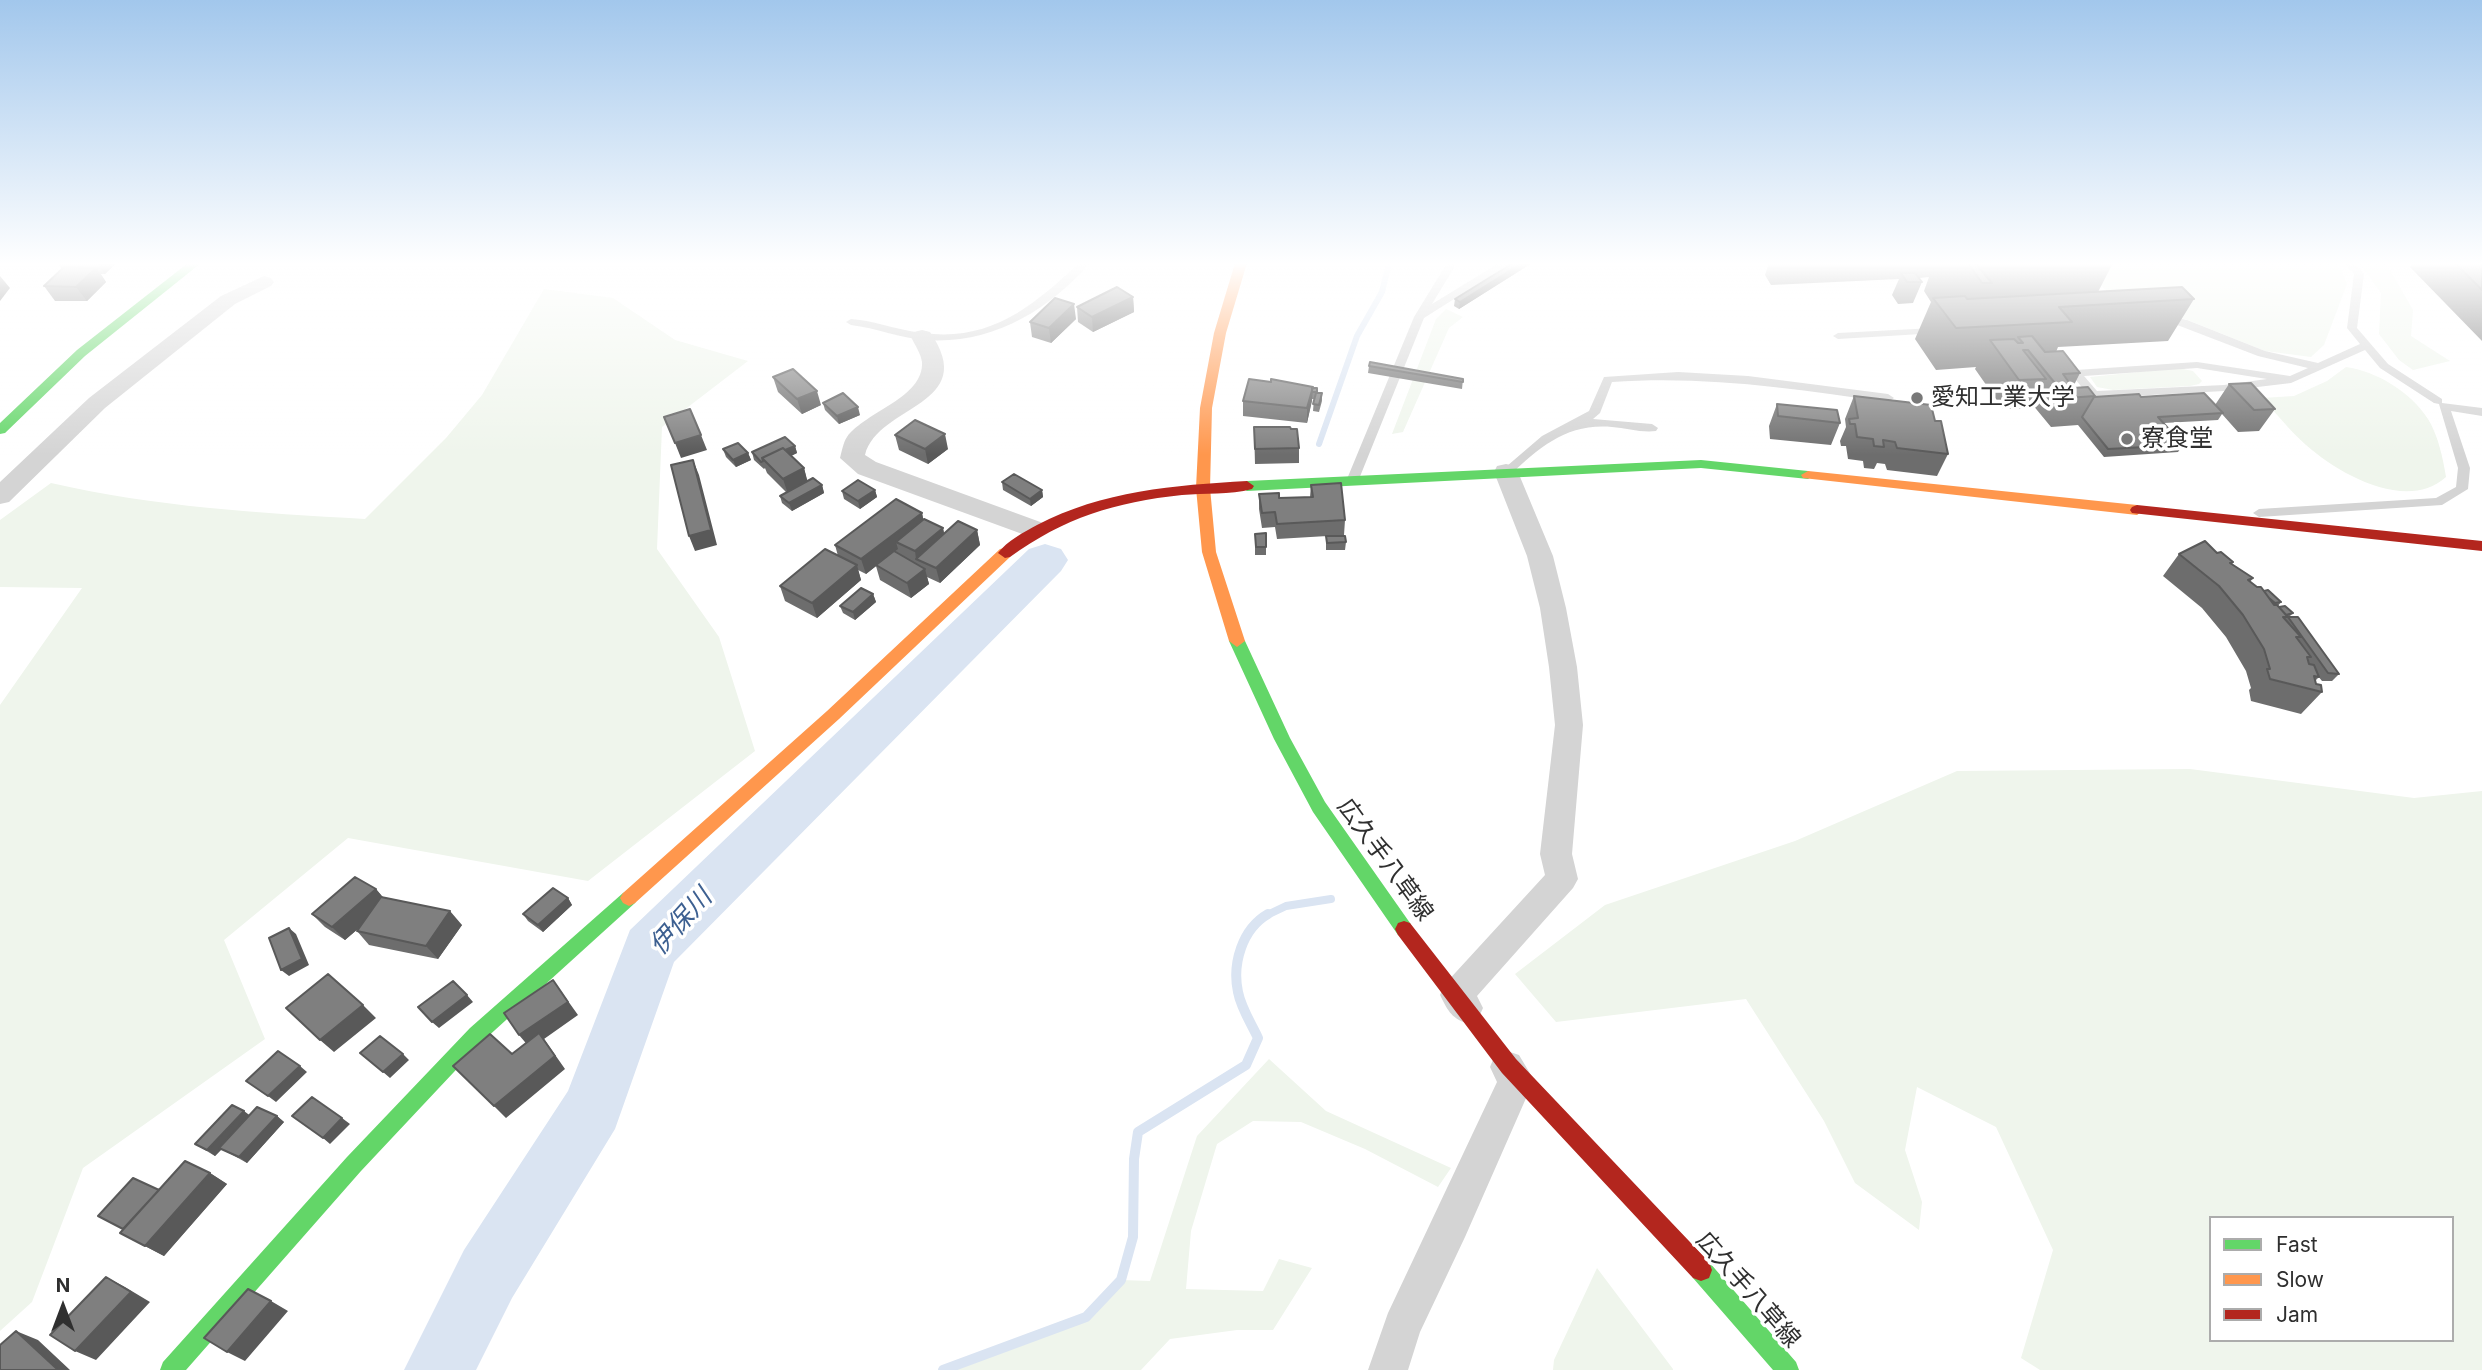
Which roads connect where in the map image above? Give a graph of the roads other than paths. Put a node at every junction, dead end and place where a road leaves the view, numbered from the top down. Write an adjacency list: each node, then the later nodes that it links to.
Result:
1 (114, 327): 20 (main road)
2 (194, 327): 24 (street)
3 (887, 327): 11 (lane)
4 (1003, 327): 11 (lane)
5 (1222, 327): 23 (main road, 広久手八草線)
6 (1415, 327): 22 (lane)
7 (2195, 327): 13 (lane)
8 (2352, 327): 12 (lane)
9 (1943, 330): 10 (lane)
10 (1838, 336)
11 (922, 337): 26 (street)
12 (2366, 345): 13 (lane); 16 (lane)
13 (2319, 367): 14 (lane)
14 (2291, 380): 14 (lane)
15 (1888, 398): 18 (lane)
16 (2438, 401)
17 (2482, 412): 25 (lane)
18 (1576, 424): 19 (lane); 21 (lane)
19 (1652, 428)
20 (0, 430)
21 (1506, 472): 22 (main road); 25 (main road); 28 (street)
22 (1353, 480): 23 (main road)
23 (1203, 488): 26 (main road); 28 (main road, 広久手八草線)
24 (0, 496)
25 (2198, 516): 27 (main road)
26 (1034, 530): 29 (main road)
27 (2482, 546)
28 (1457, 995): 30 (street); 31 (main road, 広久手八草線)
29 (171, 1370)
30 (1388, 1370)
31 (1788, 1370)

